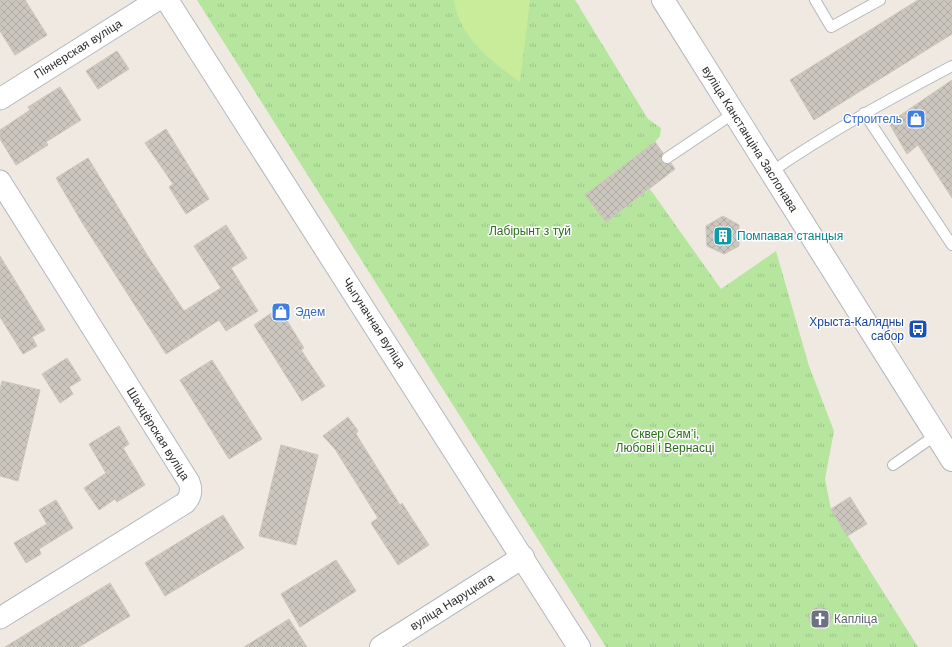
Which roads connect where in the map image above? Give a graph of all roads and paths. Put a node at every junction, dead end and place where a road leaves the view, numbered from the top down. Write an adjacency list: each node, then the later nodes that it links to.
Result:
1 (157, 0): 7 (street, Піянерская вуліца)
2 (168, 0): 17 (main road, Чыгуначная вуліца)
3 (663, 0): 8 (main road, вуліца Канстанціна Заслонава)
4 (815, 0): 5 (lane)
5 (880, 0)
6 (952, 66): 9 (lane)
7 (0, 99)
8 (734, 113): 10 (lane); 11 (main road, вуліца Канстанціна Заслонава)
9 (864, 113): 11 (lane); 13 (lane)
10 (667, 158)
11 (771, 172): 14 (main road, вуліца Канстанціна Заслонава)
12 (0, 181): 18 (street, Шахцёрская вуліца)
13 (952, 245)
14 (936, 435): 15 (main road, вуліца Канстанціна Заслонава); 16 (lane)
15 (952, 460)
16 (893, 465)
17 (523, 557): 19 (main road, вуліца Наруцкага); 20 (main road, Чыгуначная вуліца)
18 (0, 618)
19 (381, 647)
20 (579, 647)

